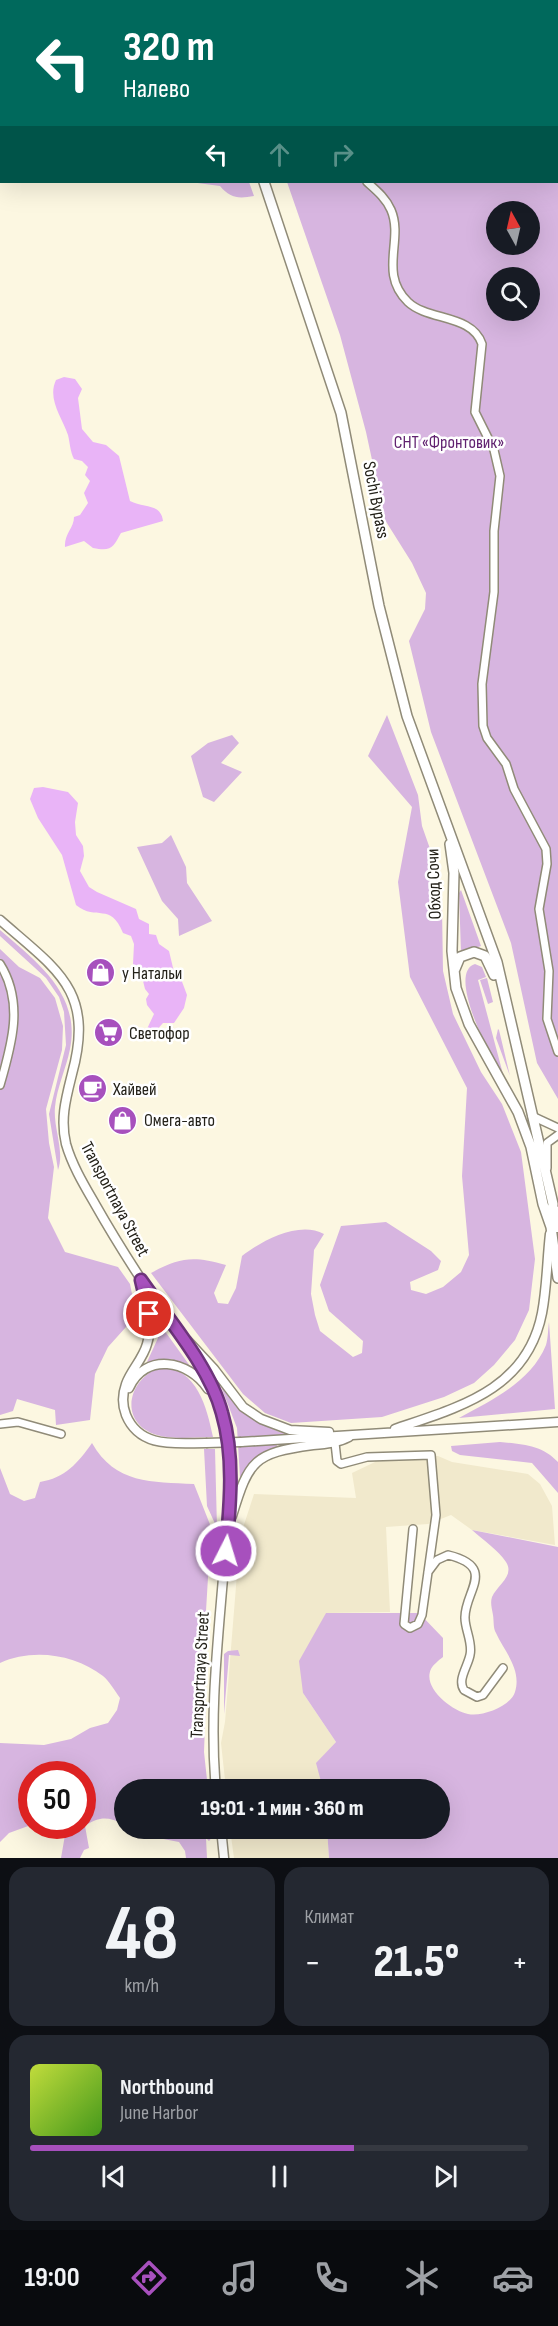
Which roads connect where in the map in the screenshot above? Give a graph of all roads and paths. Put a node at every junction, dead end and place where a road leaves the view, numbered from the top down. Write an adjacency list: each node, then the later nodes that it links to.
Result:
1 (264, 183): 3 (highway, Sochi Bypass)
2 (368, 183): 8 (street)
3 (447, 827): 6 (highway, Обход Сочи); 7 (highway, Обход Сочи)
4 (0, 920): 16 (main road, Transportnaya Street)
5 (0, 964): 9 (street)
6 (454, 976): 7 (highway); 14 (highway, Обход Сочи)
7 (508, 1017): 10 (highway, Обход Сочи)
8 (558, 1052)
9 (0, 1085)
10 (532, 1116): 11 (street); 13 (highway, Обход Сочи)
11 (558, 1128)
12 (558, 1135): 13 (street)
13 (546, 1174): 14 (highway, Обход Сочи)
14 (555, 1228): 15 (highway, Обход Сочи); 22 (main road)
15 (558, 1278)
16 (141, 1280): 17 (main road, Transportnaya Street); 21 (main road)
17 (170, 1322): 18 (main road, Transportnaya Street); 24 (main road)
18 (222, 1412): 21 (main road); 26 (main road, Transportnaya Street)
19 (558, 1422): 22 (main road)
20 (0, 1424): 23 (street)
21 (130, 1424): 24 (main road, bridge)
22 (383, 1433): 24 (main road)
23 (61, 1434)
24 (357, 1434): 25 (main road)
25 (335, 1443): 26 (main road); 28 (street)
26 (228, 1528): 30 (main road, Transportnaya Street)
27 (412, 1529): 28 (street)
28 (428, 1572): 29 (street)
29 (503, 1668)
30 (215, 1779)
31 (221, 1839): 32 (main road)
32 (224, 1858)

